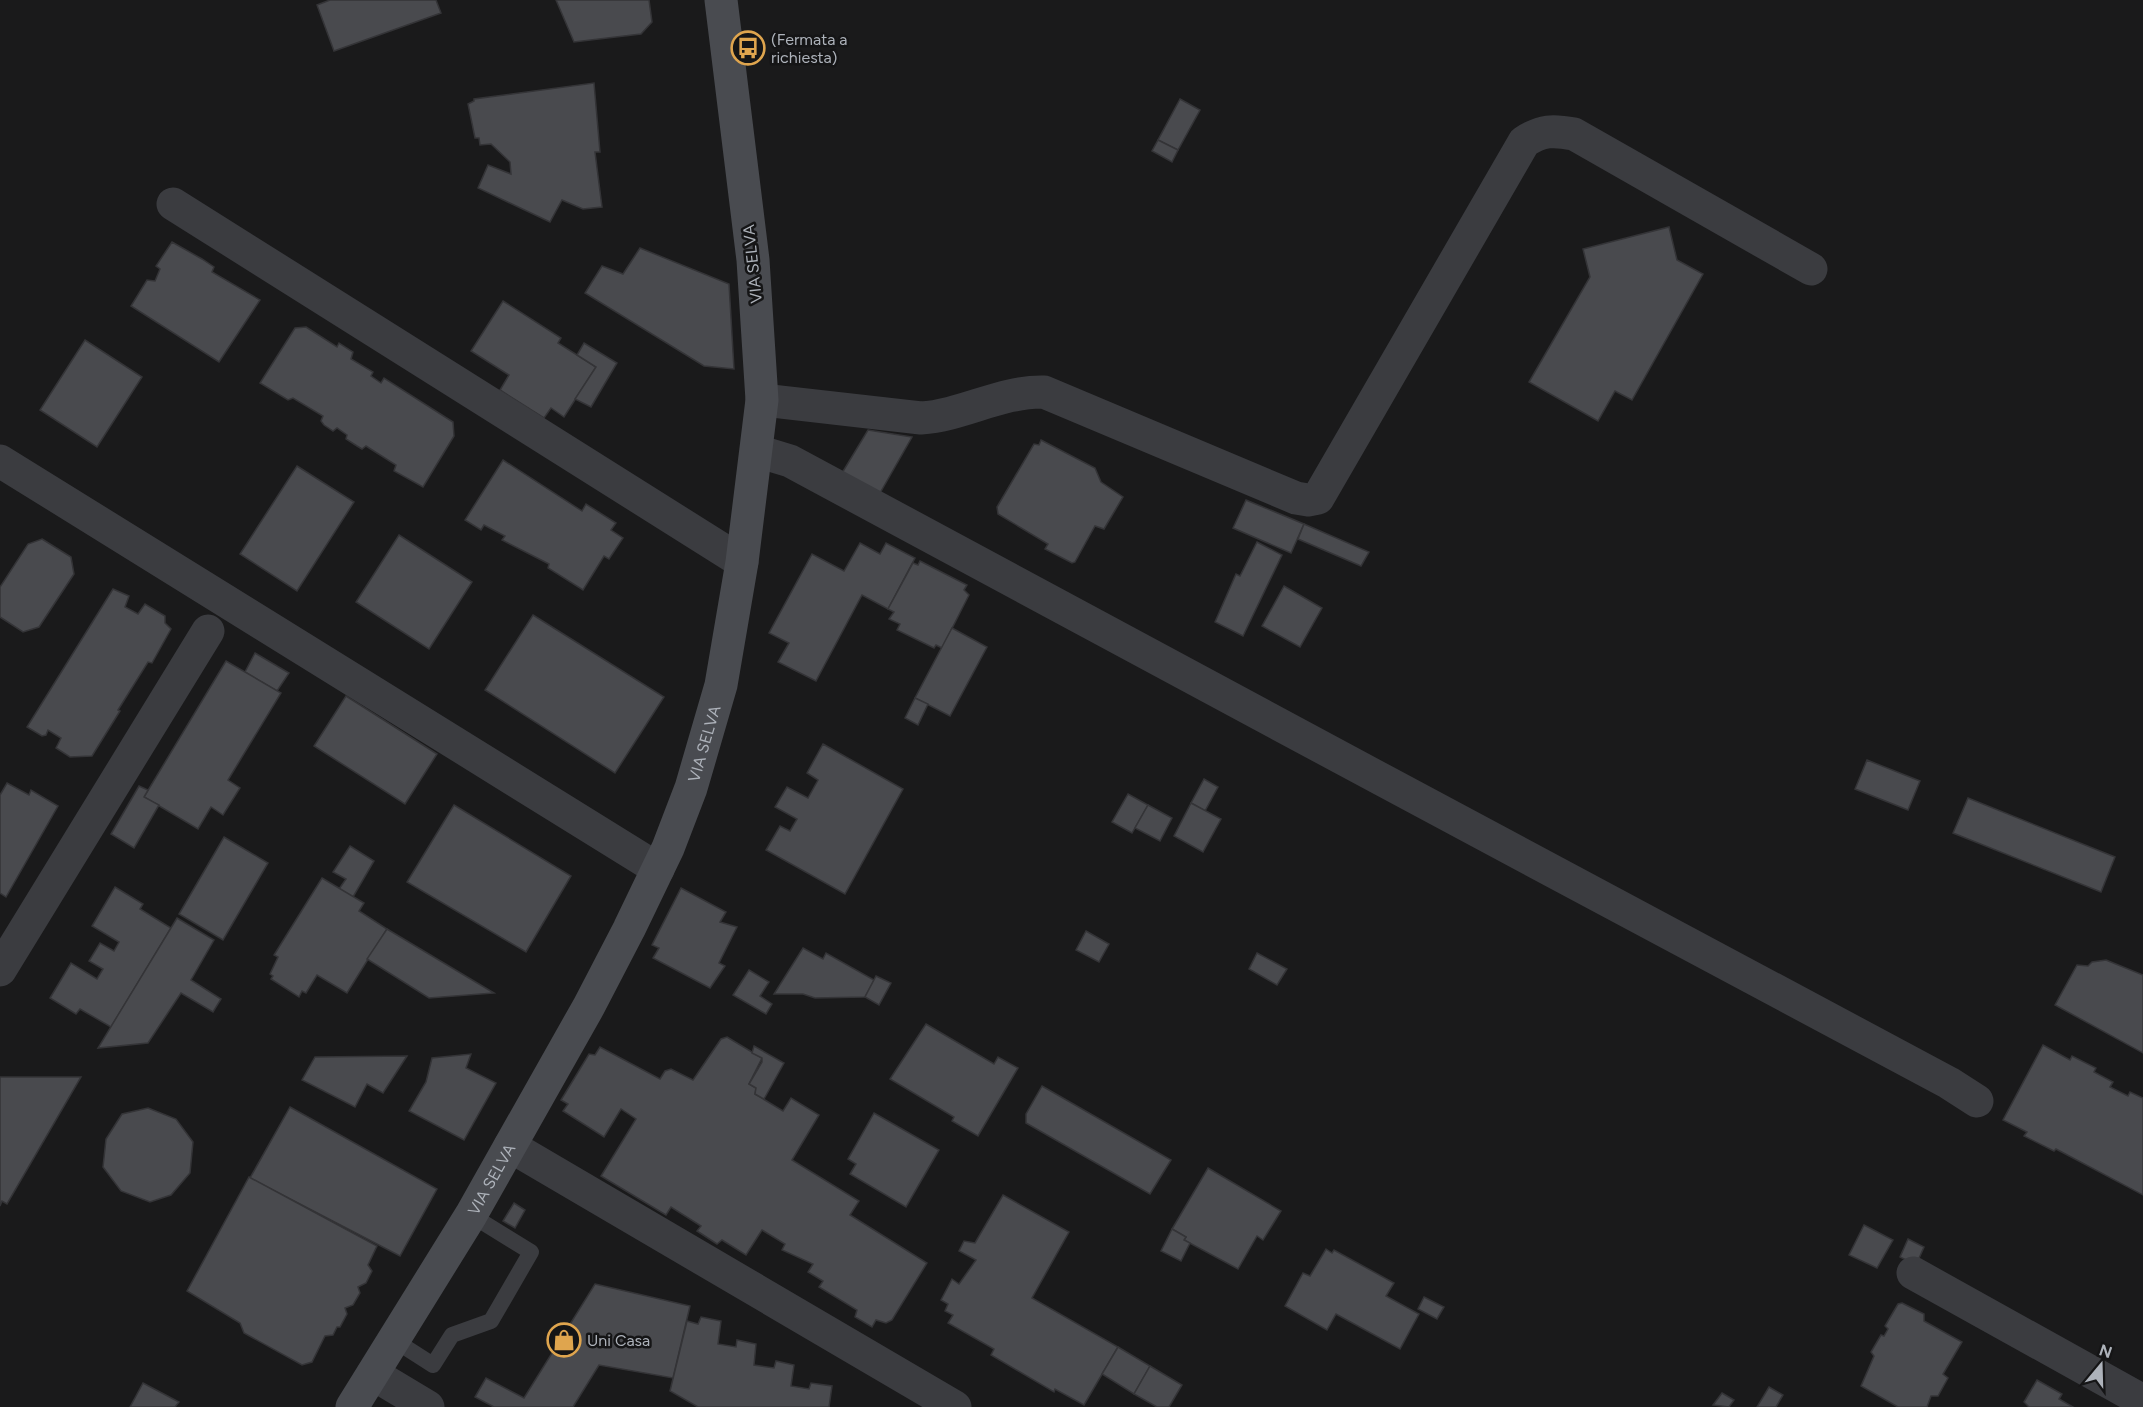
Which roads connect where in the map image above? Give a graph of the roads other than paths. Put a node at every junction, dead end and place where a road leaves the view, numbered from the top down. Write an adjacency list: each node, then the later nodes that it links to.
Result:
1 (721, 0): 4 (street, VIA SELVA)
2 (172, 204): 7 (street)
3 (1811, 269): 4 (street)
4 (762, 400): 5 (street, VIA SELVA)
5 (757, 451): 7 (street, VIA SELVA); 11 (street)
6 (0, 460): 9 (street)
7 (742, 562): 9 (street, VIA SELVA)
8 (208, 631): 10 (street)
9 (658, 869): 12 (street, VIA SELVA)
10 (0, 970)
11 (1977, 1101)
12 (510, 1146): 13 (street, VIA SELVA); 20 (street)
13 (471, 1215): 15 (street, VIA SELVA); 15 (lane)
14 (1913, 1273): 17 (street)
15 (394, 1340): 16 (street, VIA SELVA)
16 (373, 1374): 18 (street, VIA SELVA); 19 (street)
17 (2143, 1401)
18 (352, 1407)
19 (428, 1407)
20 (955, 1407)

